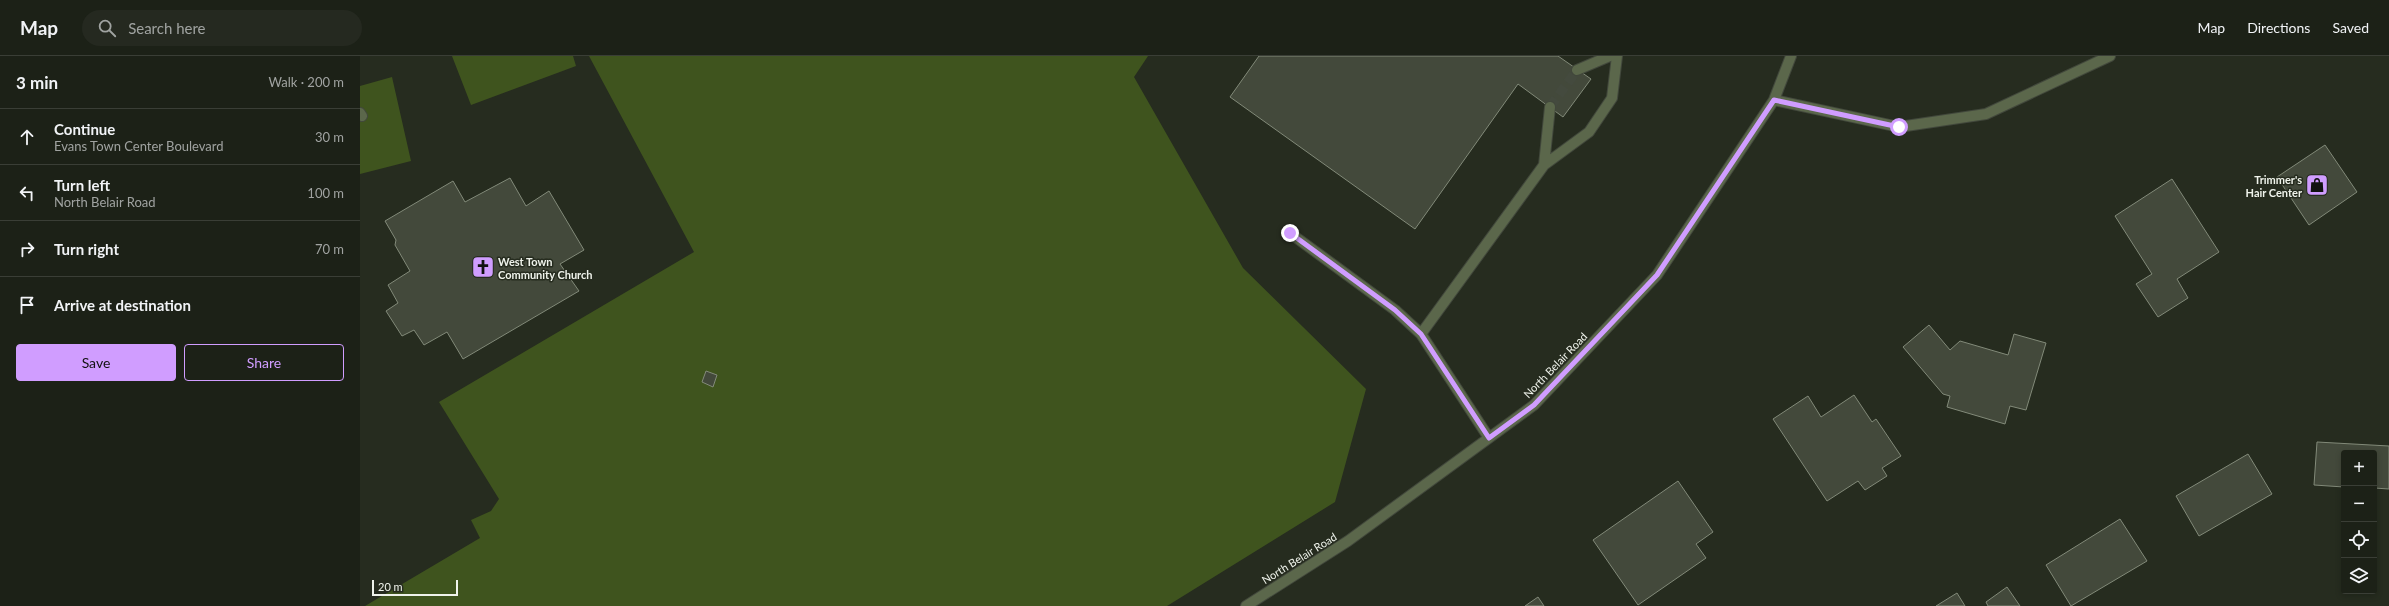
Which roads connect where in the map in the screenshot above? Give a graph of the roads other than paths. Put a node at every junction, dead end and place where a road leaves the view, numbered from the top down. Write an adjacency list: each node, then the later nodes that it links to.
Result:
1 (1610, 56): 5 (street)
2 (1617, 56): 8 (street)
3 (1791, 56): 6 (street, North Belair Road)
4 (2110, 56): 6 (street)
5 (1577, 70)
6 (1774, 100): 11 (street, North Belair Road)
7 (1550, 107): 8 (street)
8 (1544, 165): 10 (street)
9 (1290, 233): 10 (street)
10 (1421, 334): 11 (street)
11 (1489, 438): 12 (street, North Belair Road)
12 (1246, 606)

